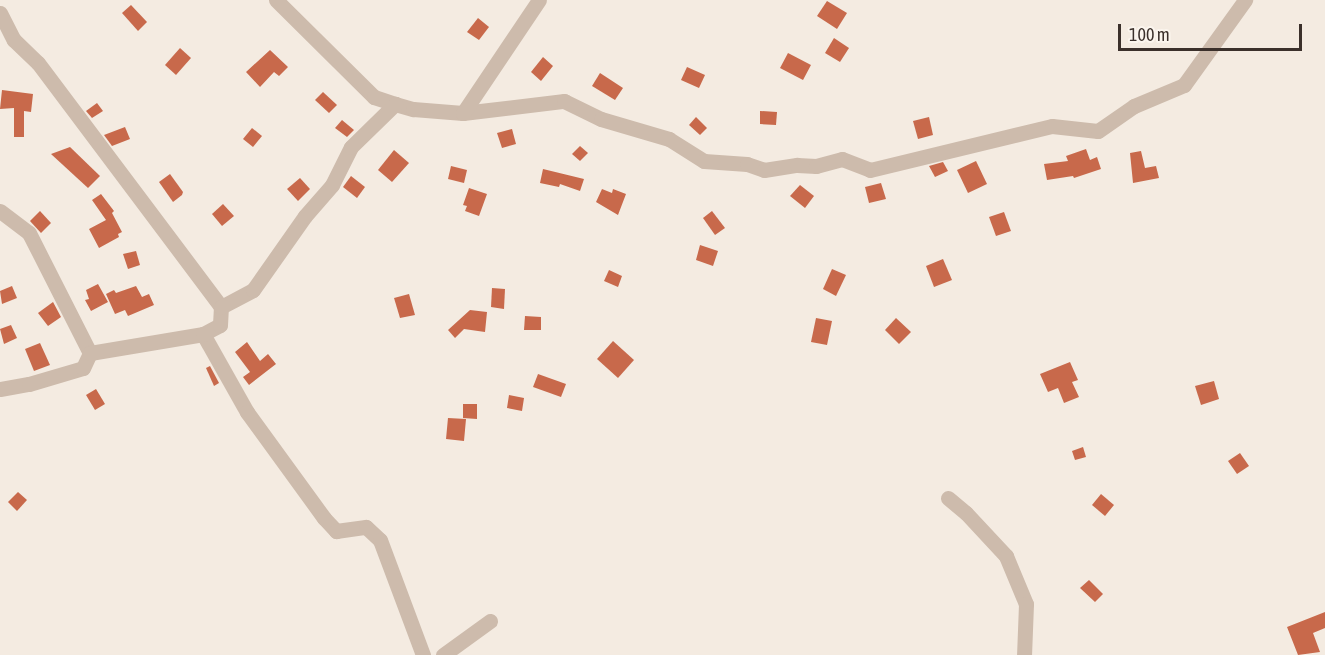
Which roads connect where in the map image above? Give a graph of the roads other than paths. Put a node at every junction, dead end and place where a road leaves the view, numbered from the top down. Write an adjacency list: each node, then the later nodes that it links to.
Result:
1 (276, 0): 5 (street)
2 (539, 0): 6 (street)
3 (1245, 0): 6 (street)
4 (0, 13): 8 (street)
5 (395, 104): 6 (street); 8 (street)
6 (463, 113)
7 (0, 212): 10 (street)
8 (221, 307): 9 (street)
9 (203, 334): 10 (street); 14 (street)
10 (90, 353): 11 (street)
11 (0, 389)
12 (948, 498): 16 (street)
13 (490, 621): 15 (street)
14 (423, 655)
15 (443, 655)
16 (1024, 655)

